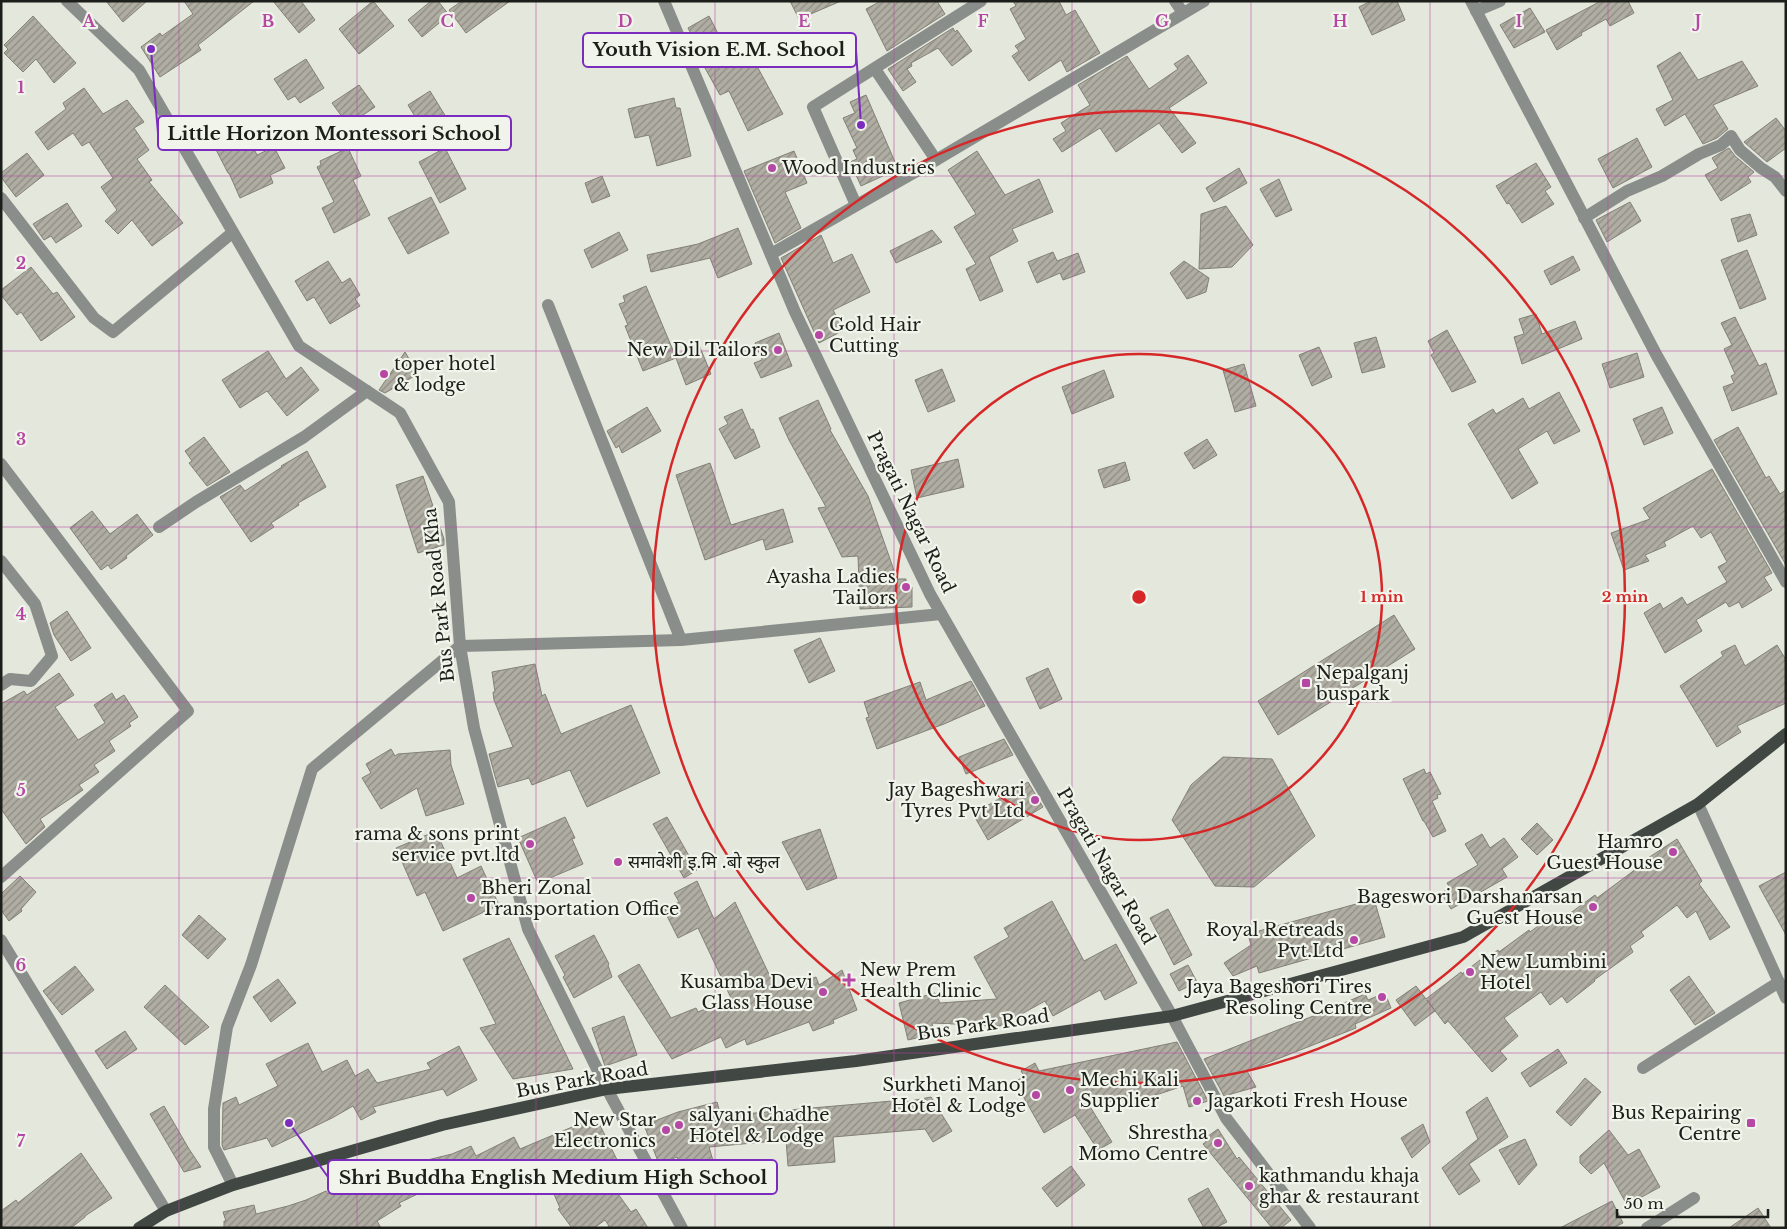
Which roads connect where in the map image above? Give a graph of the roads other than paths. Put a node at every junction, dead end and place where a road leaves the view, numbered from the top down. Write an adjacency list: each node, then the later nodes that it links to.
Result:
1 (67, 1): 15 (street, Bus Park Road Kha)
2 (664, 1): 16 (street, Pragati Nagar Road)
3 (981, 1): 9 (street)
4 (1175, 1): 8 (street)
5 (1204, 1): 8 (street)
6 (1500, 1): 7 (street)
7 (1473, 6): 14 (street)
8 (1183, 14): 10 (street)
9 (875, 69): 10 (street); 13 (street)
10 (936, 160): 13 (street)
11 (1786, 191): 14 (street)
12 (1, 198): 15 (street)
13 (856, 205): 16 (street)
14 (1584, 218): 22 (street)
15 (232, 233): 18 (street, Bus Park Road Kha)
16 (771, 254): 23 (street, Pragati Nagar Road)
17 (548, 304): 24 (street)
18 (367, 391): 20 (street); 25 (street, Bus Park Road Kha)
19 (1, 464): 29 (street)
20 (159, 527)
21 (1, 561): 26 (street)
22 (1786, 582)
23 (940, 614): 24 (street); 33 (street, Pragati Nagar Road)
24 (681, 640): 25 (street)
25 (460, 646): 35 (street, Bus Park Road Kha); 36 (street)
26 (1, 685)
27 (1786, 734): 28 (main road, Bus Park Road)
28 (1698, 804): 31 (street); 33 (main road, Bus Park Road)
29 (1, 877)
30 (1, 940): 38 (street)
31 (1779, 982): 32 (street); 34 (street)
32 (1786, 998)
33 (1172, 1016): 35 (main road, Bus Park Road); 41 (street, Pragati Nagar Road)
34 (1643, 1068)
35 (607, 1089): 36 (main road, Bus Park Road); 40 (street, Bus Park Road Kha)
36 (234, 1185): 38 (main road, Bus Park Road)
37 (1694, 1198): 42 (street)
38 (166, 1211): 39 (main road, Bus Park Road)
39 (139, 1228)
40 (682, 1228)
41 (1310, 1228)
42 (1647, 1228)

